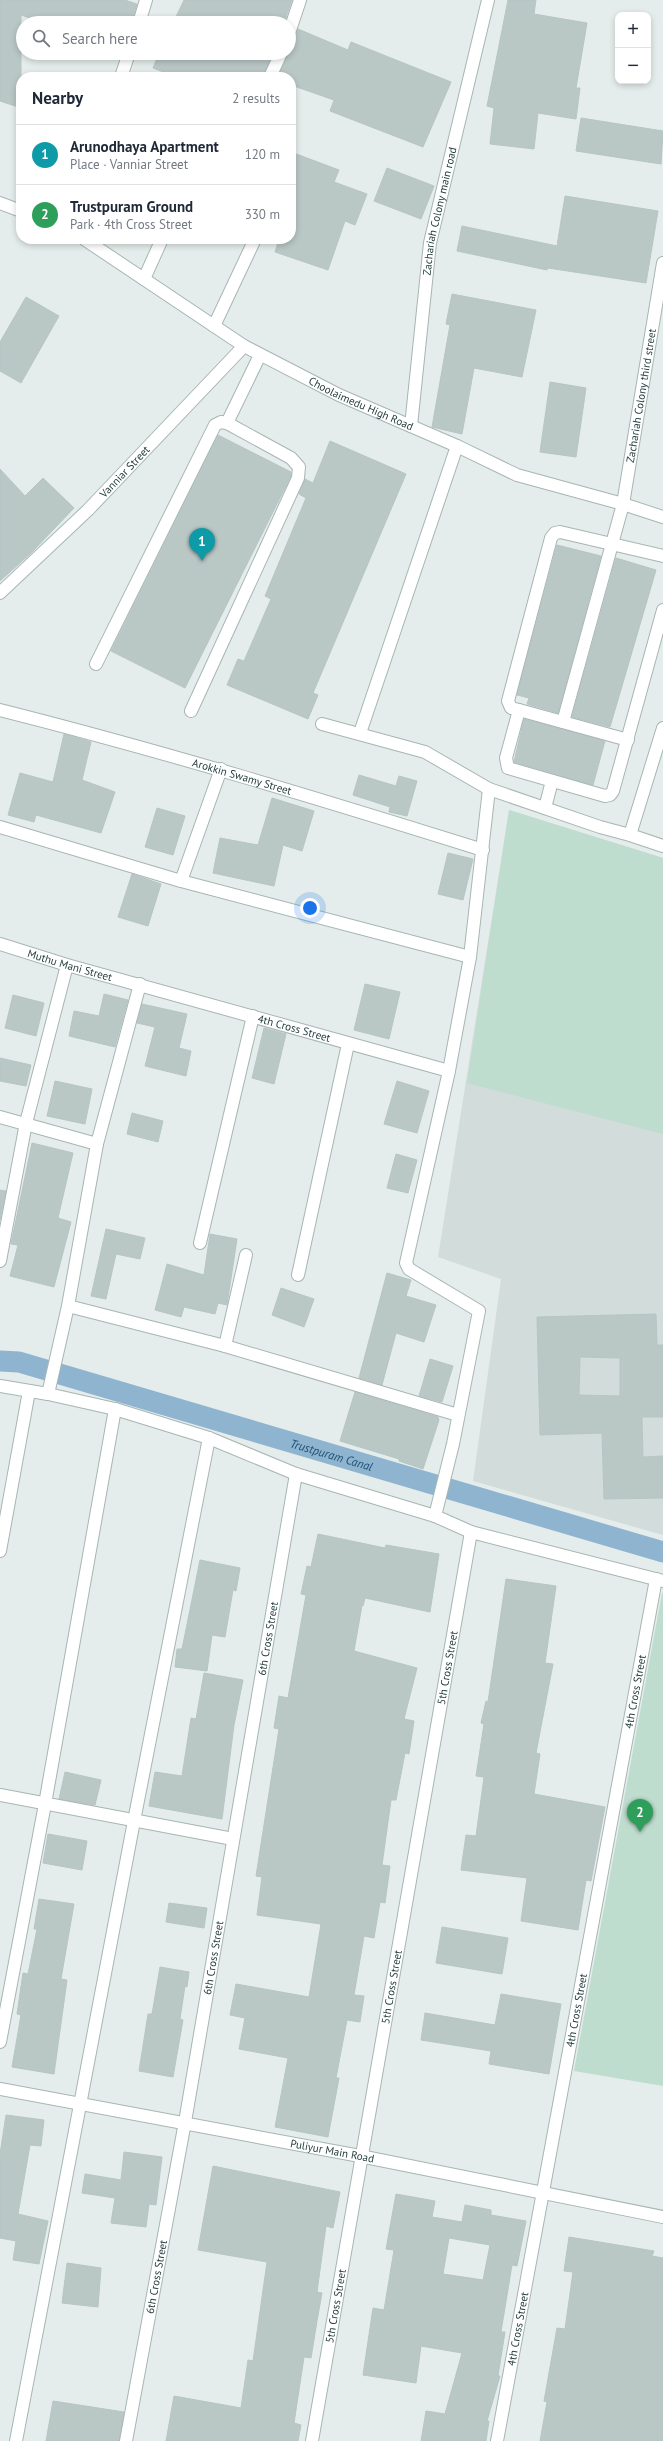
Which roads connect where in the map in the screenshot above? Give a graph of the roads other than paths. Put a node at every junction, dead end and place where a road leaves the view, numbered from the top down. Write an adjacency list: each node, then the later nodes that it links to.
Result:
1 (146, 0): 4 (street)
2 (300, 0): 5 (street)
3 (488, 0): 21 (street, Zachariah Colony main road)
4 (140, 16)
5 (295, 16)
6 (127, 60): 8 (street)
7 (278, 60): 9 (street)
8 (123, 72)
9 (272, 72)
10 (0, 203): 11 (street)
11 (16, 209)
12 (92, 244): 16 (street, Choolaimedu High Road)
13 (160, 244): 16 (street)
14 (253, 244): 17 (street)
15 (663, 263): 23 (street, Zachariah Colony third street)
16 (144, 279): 17 (street, Choolaimedu High Road)
17 (214, 326): 18 (street, Choolaimedu High Road)
18 (244, 346): 19 (street, Choolaimedu High Road); 27 (street, Vanniar Street)
19 (260, 354): 20 (street); 21 (street, Choolaimedu High Road)
20 (227, 423): 29 (street); 32 (street)
21 (411, 426): 22 (street, Choolaimedu High Road)
22 (457, 446): 23 (street, Choolaimedu High Road); 36 (street)
23 (623, 504): 24 (street, Choolaimedu High Road); 25 (street, Zachariah Colony third street)
24 (663, 517)
25 (613, 543): 26 (street); 31 (street); 33 (street, Zachariah Colony third street)
26 (663, 556)
27 (0, 593)
28 (663, 610): 37 (street)
29 (96, 664)
30 (0, 710): 38 (street, Arokkin Swamy Street)
31 (519, 710): 33 (street); 39 (street)
32 (192, 711)
33 (563, 722): 37 (street)
34 (322, 724): 36 (street)
35 (663, 728): 43 (street)
36 (360, 733): 40 (street)
37 (628, 740): 39 (street)
38 (221, 769): 45 (street, Arokkin Swamy Street); 46 (street)
39 (552, 781): 41 (street)
40 (489, 789): 41 (street); 45 (street)
41 (545, 808): 43 (street)
42 (0, 827): 46 (street)
43 (630, 834): 44 (street)
44 (663, 846)
45 (483, 850): 48 (street)
46 (181, 881): 48 (street)
47 (0, 944): 49 (street, Muthu Mani Street)
48 (470, 957): 53 (street)
49 (67, 965): 50 (street, Muthu Mani Street); 55 (street)
50 (140, 984): 51 (street, 4th Cross Street); 56 (street)
51 (253, 1016): 52 (street, 4th Cross Street); 57 (street)
52 (348, 1044): 53 (street, 4th Cross Street); 60 (street)
53 (449, 1071): 67 (street)
54 (0, 1117): 55 (street)
55 (26, 1123): 56 (street); 59 (street)
56 (97, 1144): 61 (street)
57 (200, 1243)
58 (246, 1255): 62 (street)
59 (0, 1260)
60 (298, 1275)
61 (68, 1306): 62 (street); 65 (street)
62 (225, 1346): 67 (street)
63 (0, 1386): 64 (street)
64 (29, 1391): 65 (street); 72 (street)
65 (48, 1394): 66 (street)
66 (115, 1409): 68 (street); 75 (street)
67 (458, 1415): 70 (street)
68 (209, 1438): 69 (street); 76 (street)
69 (296, 1474): 70 (street); 77 (street, 6th Cross Street)
70 (435, 1516): 71 (street)
71 (471, 1532): 73 (street); 82 (street, 5th Cross Street)
72 (0, 1551)
73 (660, 1580): 83 (street, 4th Cross Street)
74 (0, 1795): 75 (street)
75 (45, 1804): 76 (street); 78 (street)
76 (134, 1821): 77 (street); 80 (street)
77 (233, 1839): 81 (street, 6th Cross Street)
78 (0, 2042)
79 (0, 2089): 80 (street, Puliyur Main Road)
80 (81, 2104): 81 (street, Puliyur Main Road); 85 (street)
81 (185, 2122): 82 (street, Puliyur Main Road); 86 (street, 6th Cross Street)
82 (360, 2156): 83 (street, Puliyur Main Road); 87 (street, 5th Cross Street)
83 (541, 2194): 84 (street, Puliyur Main Road); 88 (street, 4th Cross Street)
84 (663, 2217)
85 (16, 2441)
86 (126, 2441)
87 (312, 2441)
88 (497, 2441)

